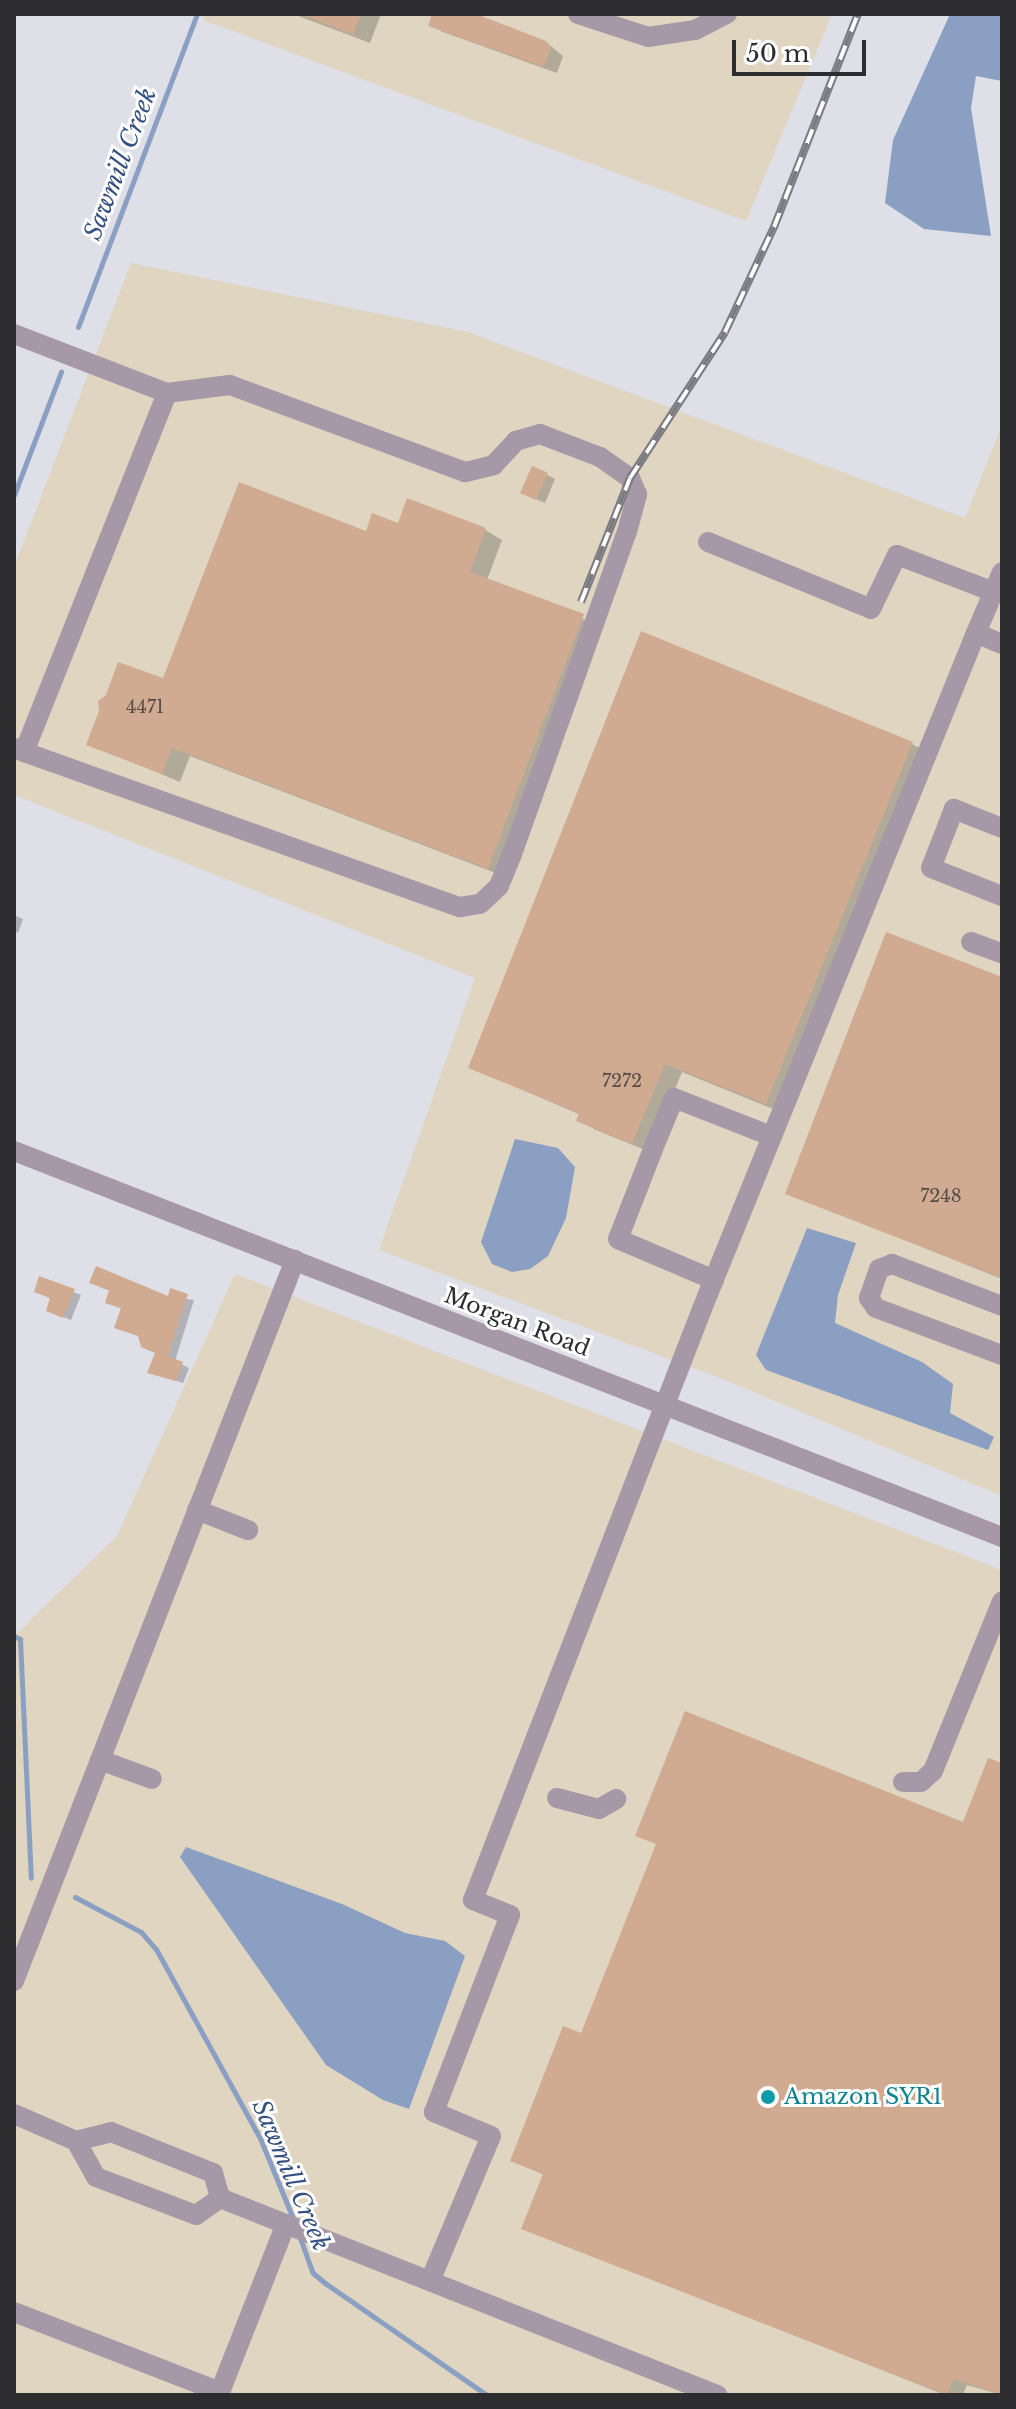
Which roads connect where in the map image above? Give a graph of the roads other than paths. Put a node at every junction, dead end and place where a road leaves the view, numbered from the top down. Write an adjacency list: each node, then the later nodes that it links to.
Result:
1 (578, 14): 2 (street)
2 (727, 14)
3 (14, 334): 4 (street)
4 (167, 393): 10 (street); 10 (street)
5 (708, 542): 7 (street)
6 (1002, 572): 7 (street)
7 (994, 592): 8 (street)
8 (976, 633): 9 (street); 15 (street)
9 (1002, 644)
10 (19, 750)
11 (1002, 828): 12 (street)
12 (1002, 896)
13 (971, 942): 14 (street)
14 (1002, 953)
15 (771, 1136): 18 (street); 18 (street)
16 (14, 1151): 17 (street, Morgan Road)
17 (295, 1260): 21 (street, Morgan Road); 22 (street)
18 (714, 1280): 21 (street)
19 (1002, 1306): 20 (street)
20 (1002, 1355)
21 (667, 1406): 24 (street, Morgan Road); 36 (street)
22 (197, 1510): 23 (street); 26 (street)
23 (248, 1530)
24 (1002, 1537)
25 (1002, 1601): 28 (street)
26 (100, 1760): 27 (street); 31 (street)
27 (152, 1779)
28 (903, 1782)
29 (557, 1798): 30 (street)
30 (616, 1799)
31 (14, 1981)
32 (14, 2114): 33 (street)
33 (76, 2141): 34 (street); 34 (street)
34 (220, 2198): 35 (street)
35 (286, 2224): 36 (street); 37 (street)
36 (430, 2281): 38 (street)
37 (14, 2312)
38 (717, 2395)

